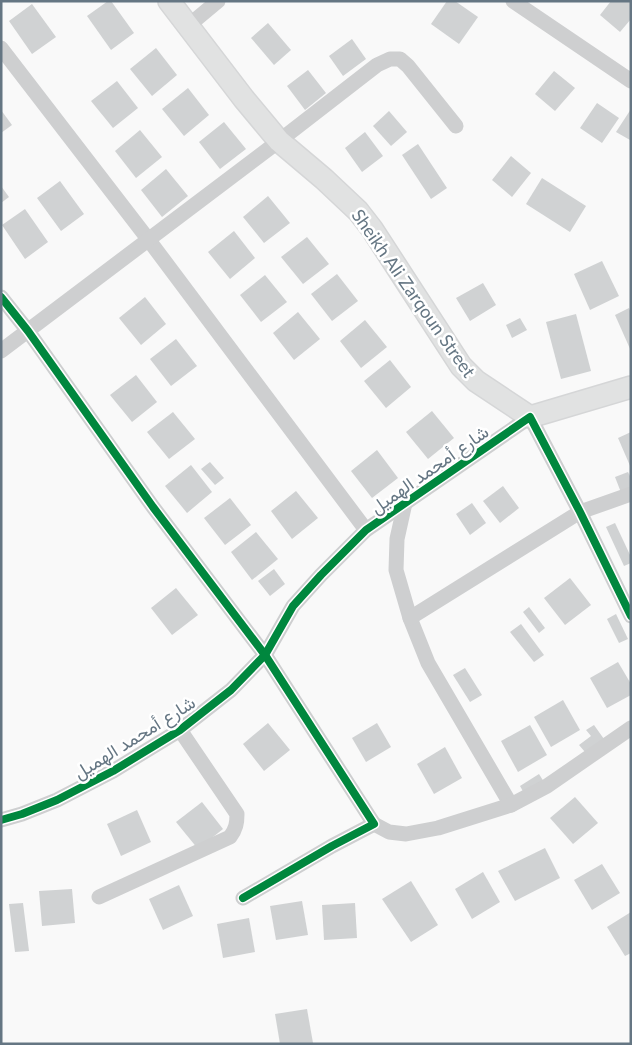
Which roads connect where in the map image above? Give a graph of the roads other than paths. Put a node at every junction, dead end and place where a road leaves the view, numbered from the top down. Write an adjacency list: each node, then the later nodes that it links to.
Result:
1 (169, 1): 4 (main road, Sheikh Ali Zarqoun Street)
2 (218, 1): 4 (street)
3 (516, 2): 6 (street)
4 (188, 26): 8 (main road, Sheikh Ali Zarqoun Street)
5 (1, 48): 9 (street)
6 (631, 81)
7 (456, 126): 8 (street)
8 (279, 141): 9 (street); 14 (main road, Sheikh Ali Zarqoun Street)
9 (148, 239): 11 (street); 18 (street)
10 (1, 297): 11 (street)
11 (28, 331): 12 (street); 21 (street)
12 (1, 351)
13 (631, 387): 14 (main road)
14 (530, 417): 16 (street, شارع أمحمد الهميل); 17 (street)
15 (631, 494): 17 (street)
16 (405, 503): 18 (street, شارع أمحمد الهميل); 20 (street)
17 (580, 512): 19 (street); 20 (street)
18 (366, 530): 21 (street, شارع أمحمد الهميل)
19 (631, 616)
20 (410, 618): 24 (street)
21 (265, 655): 23 (street, شارع أمحمد الهميل); 26 (street)
22 (631, 728): 24 (street)
23 (180, 730): 25 (street, شارع أمحمد الهميل); 27 (street)
24 (511, 804): 26 (street)
25 (1, 820)
26 (374, 824): 28 (street)
27 (99, 897)
28 (243, 898)

